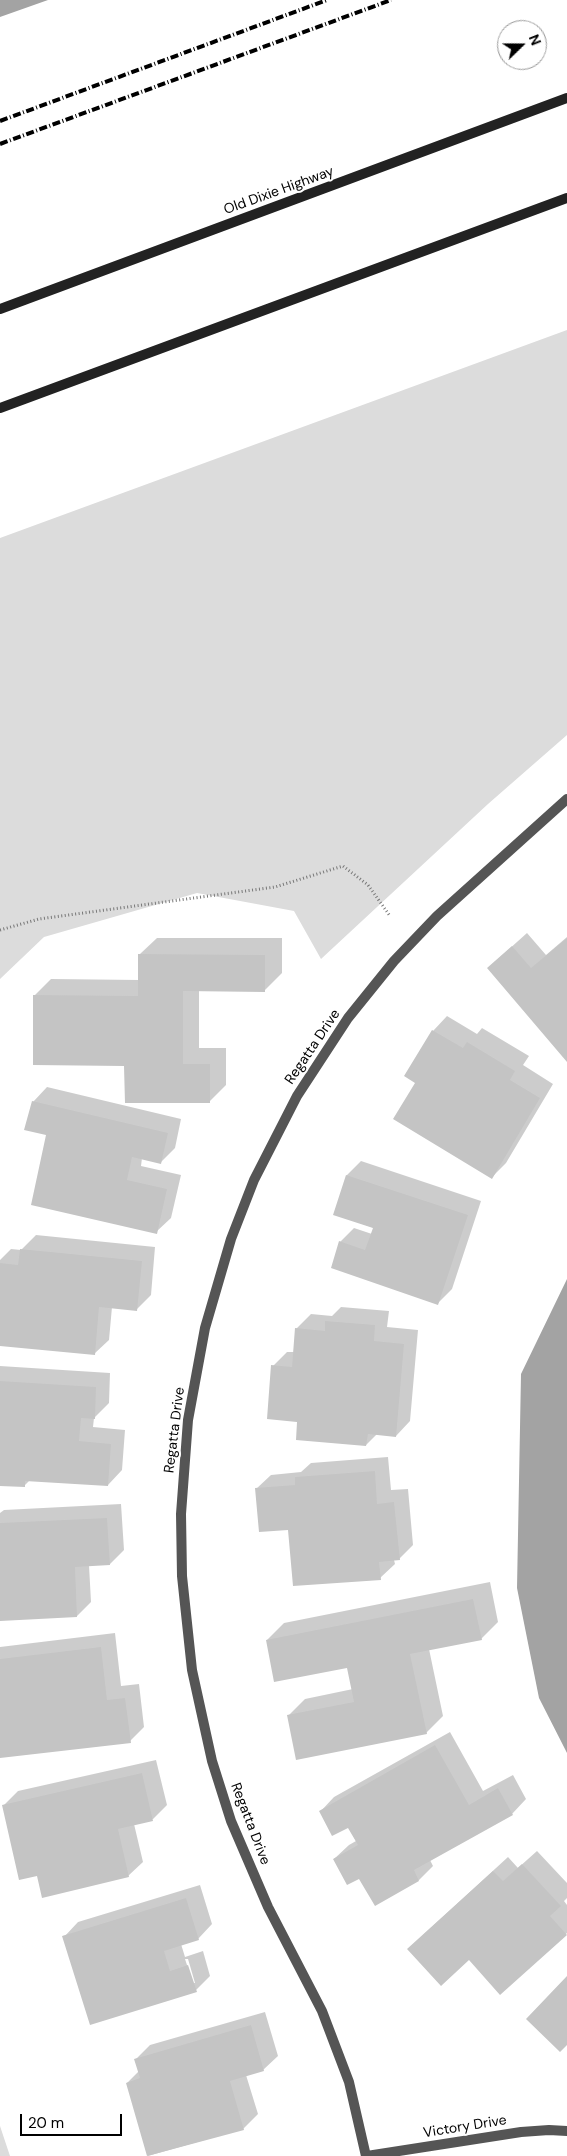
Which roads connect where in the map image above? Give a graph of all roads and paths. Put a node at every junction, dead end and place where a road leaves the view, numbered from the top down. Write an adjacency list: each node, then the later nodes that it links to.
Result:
1 (567, 98): 3 (main road, Old Dixie Highway)
2 (567, 198): 4 (main road)
3 (0, 309)
4 (0, 408)
5 (567, 799): 9 (street, Regatta Drive)
6 (390, 916): 7 (path)
7 (0, 930)
8 (567, 2131): 9 (street, Victory Drive)
9 (367, 2156)

